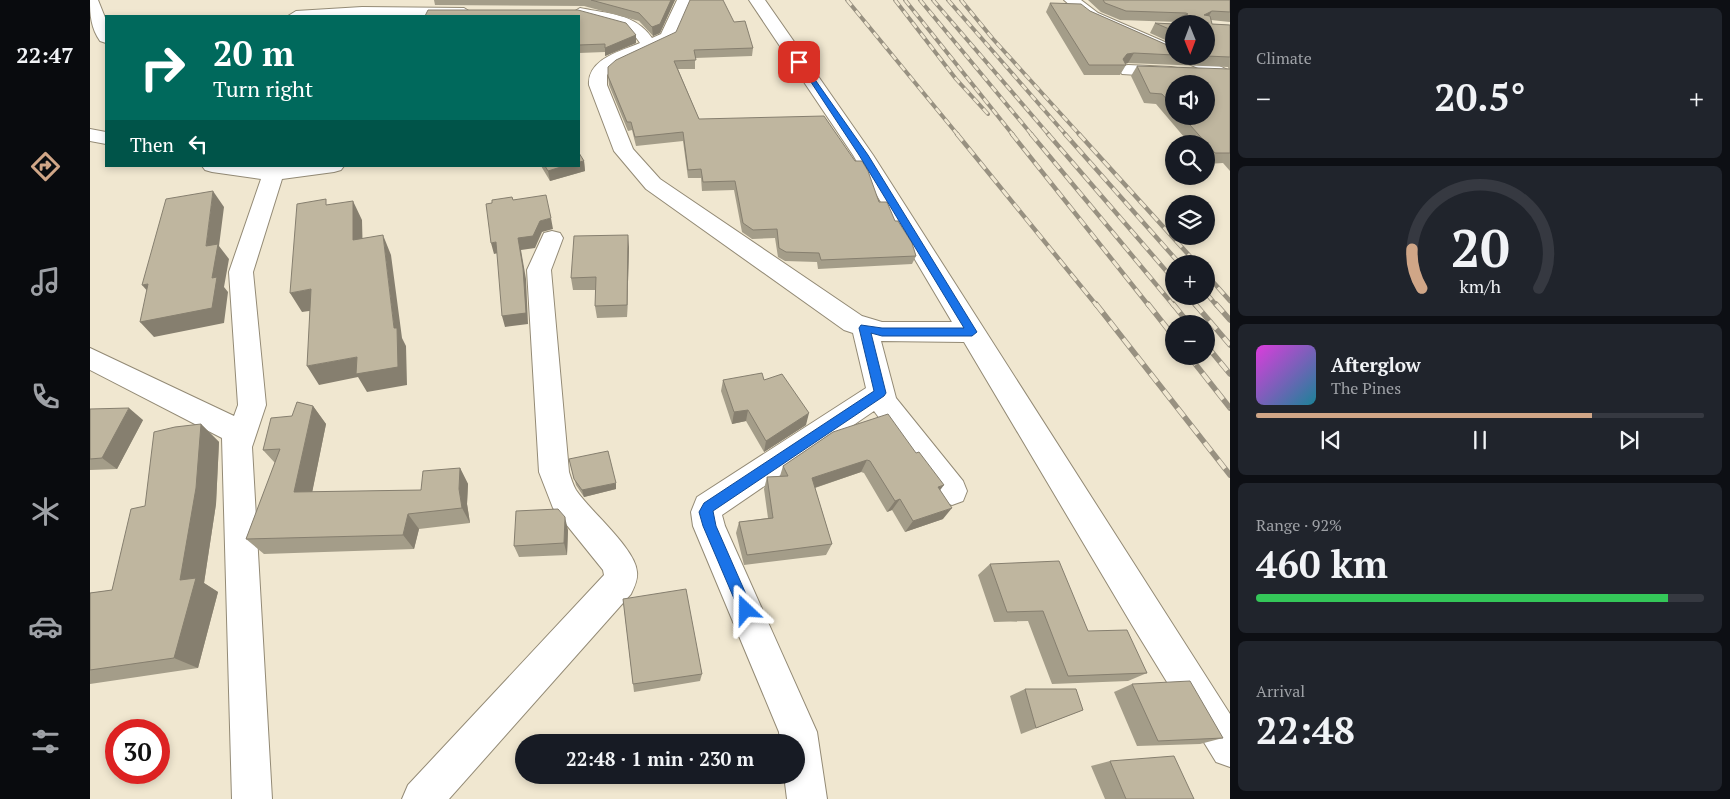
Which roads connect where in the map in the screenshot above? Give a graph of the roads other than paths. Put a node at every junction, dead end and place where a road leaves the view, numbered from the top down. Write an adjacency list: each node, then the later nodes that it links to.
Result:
1 (90, 0): 10 (street)
2 (685, 0): 13 (street)
3 (757, 0): 25 (street)
4 (1072, 0): 8 (street)
5 (483, 13): 7 (street)
6 (561, 13): 13 (street)
7 (312, 15)
8 (1113, 26): 9 (street); 14 (street)
9 (1156, 26)
10 (105, 35)
11 (105, 37): 12 (street)
12 (90, 39)
13 (650, 46): 24 (street)
14 (1165, 48)
15 (1203, 65): 17 (street)
16 (1128, 70): 17 (street)
17 (1226, 75)
18 (90, 136): 19 (street)
19 (105, 138)
20 (220, 167): 22 (street)
21 (326, 167): 22 (street)
22 (273, 174): 28 (street)
23 (552, 238): 32 (street)
24 (864, 328): 25 (street); 27 (street)
25 (972, 332): 30 (street)
26 (90, 358): 28 (street)
27 (880, 393): 29 (street); 33 (street)
28 (238, 447): 31 (street)
29 (952, 491)
30 (1230, 748)
31 (252, 799)
32 (422, 799)
33 (807, 799)

